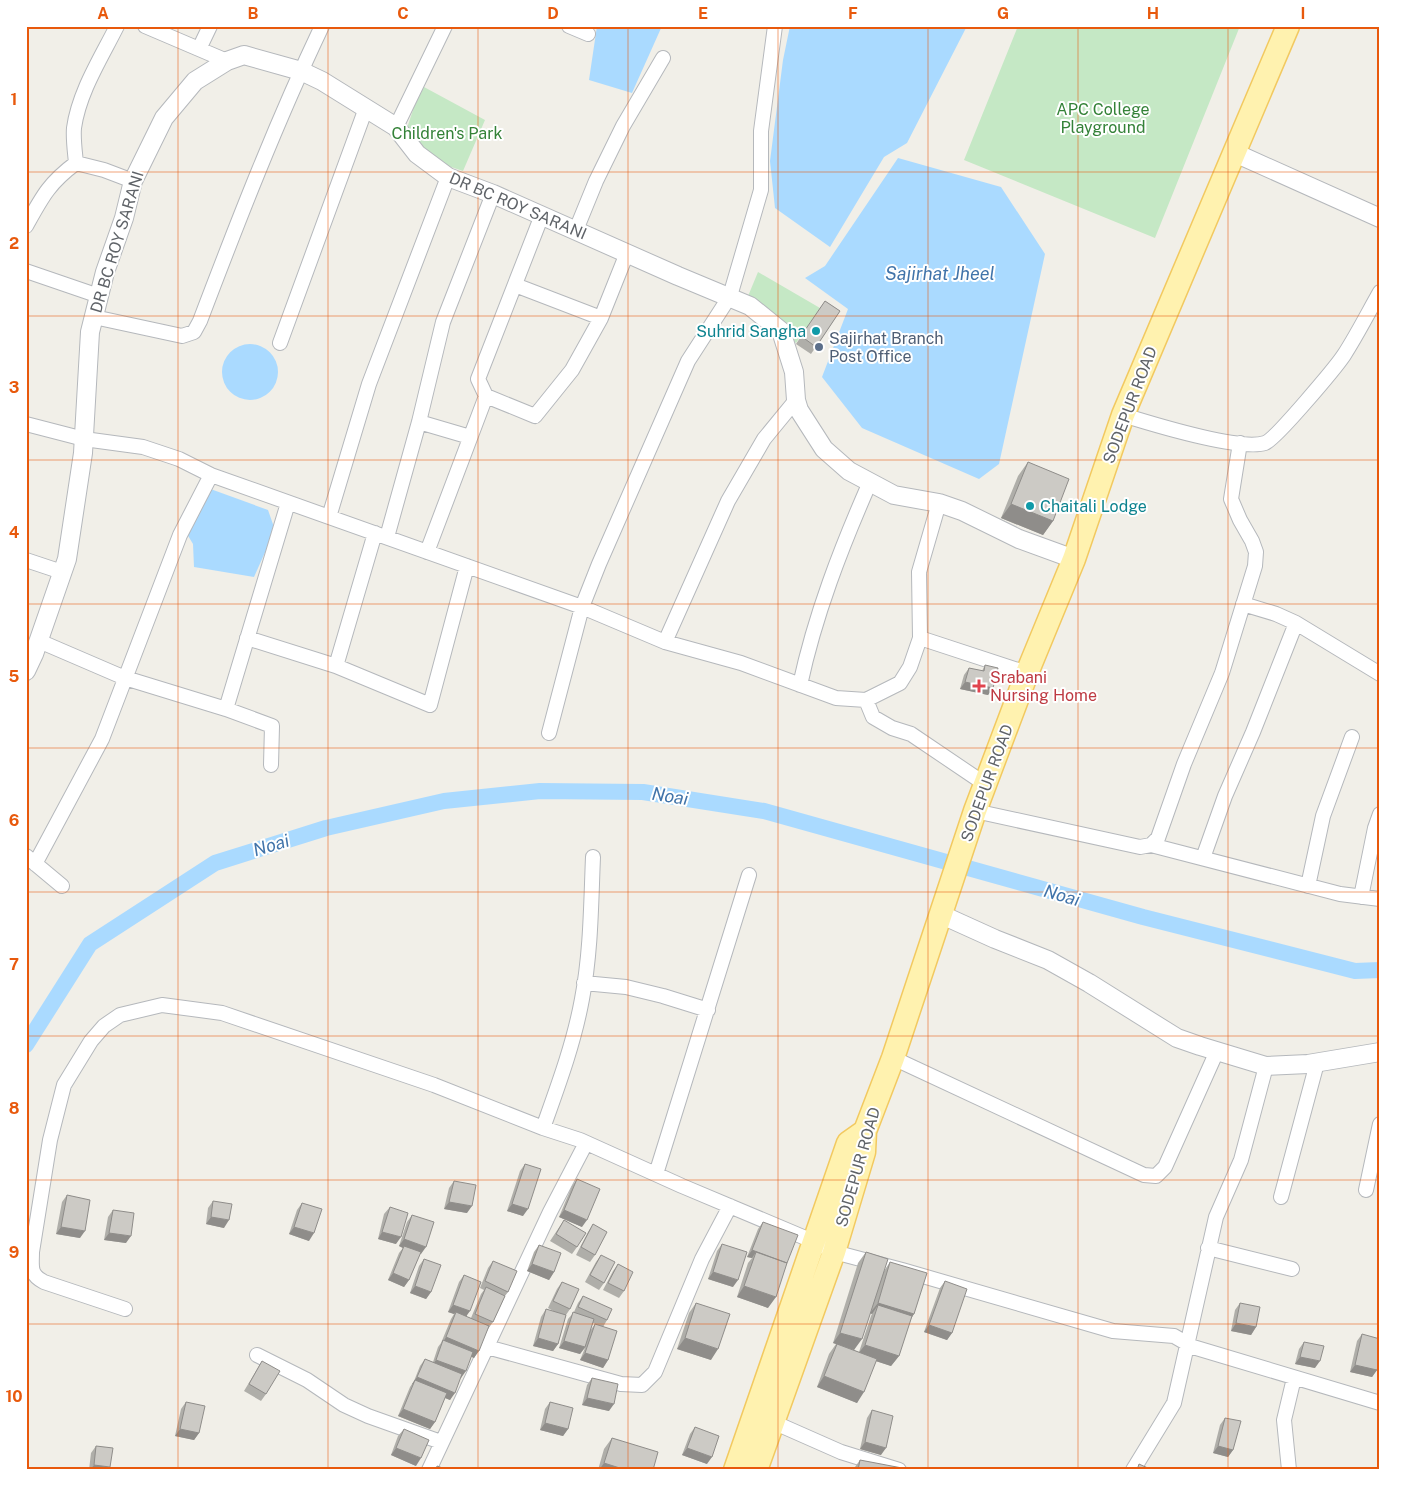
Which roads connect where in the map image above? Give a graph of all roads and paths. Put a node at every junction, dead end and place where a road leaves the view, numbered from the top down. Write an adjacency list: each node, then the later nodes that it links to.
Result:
1 (117, 26): 17 (street)
2 (145, 26): 10 (street)
3 (210, 26): 10 (street)
4 (322, 26): 13 (street)
5 (445, 26): 15 (street)
6 (569, 26): 9 (street)
7 (775, 26): 30 (street)
8 (1288, 26): 16 (main road, SODEPUR ROAD)
9 (588, 34)
10 (199, 49): 12 (street)
11 (663, 58): 24 (street)
12 (228, 61): 13 (street, DR BC ROY SARANI); 19 (street, DR BC ROY SARANI)
13 (301, 71): 14 (street, DR BC ROY SARANI); 31 (street)
14 (366, 108): 15 (street, DR BC ROY SARANI); 33 (street)
15 (396, 127): 18 (street, DR BC ROY SARANI)
16 (1235, 152): 22 (street); 36 (main road, SODEPUR ROAD)
17 (76, 163): 19 (street); 23 (street)
18 (448, 177): 20 (street, DR BC ROY SARANI); 46 (street)
19 (133, 181): 29 (street, DR BC ROY SARANI)
20 (493, 194): 21 (street, DR BC ROY SARANI); 37 (street)
21 (542, 215): 24 (street, DR BC ROY SARANI); 27 (street)
22 (1380, 218)
23 (26, 226)
24 (576, 230): 25 (street, DR BC ROY SARANI)
25 (627, 253): 30 (street, DR BC ROY SARANI); 32 (street)
26 (26, 271): 29 (street)
27 (514, 285): 32 (street); 34 (street)
28 (1380, 292): 41 (street)
29 (99, 296): 31 (street, DR BC ROY SARANI)
30 (730, 296): 35 (street, DR BC ROY SARANI); 54 (street)
31 (94, 317): 40 (street, DR BC ROY SARANI)
32 (601, 318): 34 (street)
33 (280, 344)
34 (486, 396): 39 (street)
35 (796, 400): 43 (street, DR BC ROY SARANI); 59 (street)
36 (1123, 415): 41 (street); 49 (main road, SODEPUR ROAD)
37 (419, 422): 39 (street); 47 (street)
38 (26, 424): 40 (street)
39 (470, 437): 48 (street)
40 (84, 439): 42 (street); 52 (street, DR BC ROY SARANI)
41 (1240, 444): 53 (street)
42 (211, 475): 44 (street); 64 (street)
43 (870, 482): 45 (street, DR BC ROY SARANI); 65 (street)
44 (288, 503): 46 (street); 56 (street)
45 (940, 503): 49 (street, DR BC ROY SARANI); 57 (street)
46 (329, 517): 47 (street)
47 (381, 535): 48 (street); 60 (street)
48 (428, 552): 51 (street)
49 (1074, 558): 62 (main road, SODEPUR ROAD)
50 (26, 560): 52 (street)
51 (467, 566): 54 (street); 60 (street)
52 (62, 572): 58 (street, DR BC ROY SARANI)
53 (1243, 604): 55 (street); 74 (street)
54 (582, 607): 59 (street); 68 (street)
55 (1296, 623): 63 (street); 76 (street)
56 (247, 638): 60 (street); 67 (street)
57 (920, 638): 62 (street); 66 (street)
58 (39, 641): 61 (street, DR BC ROY SARANI); 64 (street)
59 (665, 642): 65 (street)
60 (336, 666)
61 (26, 671)
62 (1027, 673): 71 (main road, SODEPUR ROAD)
63 (1380, 674)
64 (125, 678): 67 (street); 77 (street)
65 (800, 685): 66 (street)
66 (866, 700): 71 (street)
67 (226, 709): 70 (street)
68 (549, 733)
69 (1352, 737): 80 (street)
70 (271, 765)
71 (985, 784): 72 (main road, SODEPUR ROAD)
72 (975, 811): 74 (street); 83 (main road, SODEPUR ROAD)
73 (1380, 814): 81 (street)
74 (1151, 845): 76 (street)
75 (593, 857): 84 (street)
76 (1202, 858): 80 (street)
77 (31, 860): 79 (street)
78 (749, 875): 85 (street)
79 (62, 886)
80 (1308, 886): 81 (street)
81 (1361, 897): 82 (street)
82 (1380, 899)
83 (944, 907): 86 (street); 88 (main road, SODEPUR ROAD)
84 (584, 983): 85 (street); 92 (street)
85 (708, 1010): 94 (street)
86 (1217, 1051): 88 (street); 90 (street)
87 (1380, 1052): 89 (street)
88 (893, 1058): 98 (main road, SODEPUR ROAD)
89 (1317, 1063): 90 (street); 96 (street)
90 (1266, 1066): 99 (street)
91 (1380, 1124): 95 (street)
92 (543, 1128): 93 (street); 101 (street)
93 (586, 1143): 94 (street); 103 (street)
94 (656, 1174): 97 (street)
95 (1366, 1190)
96 (1281, 1196)
97 (730, 1206): 98 (street); 103 (street)
98 (824, 1247): 102 (street); 107 (main road, SODEPUR ROAD); 110 (main road)
99 (1208, 1248): 100 (street); 102 (street)
100 (1292, 1269)
101 (124, 1309)
102 (1186, 1343): 105 (street); 113 (street)
103 (487, 1347): 108 (street)
104 (257, 1355): 108 (street)
105 (1294, 1378): 106 (street); 114 (street)
106 (1380, 1403)
107 (773, 1422): 111 (main road, SODEPUR ROAD); 112 (street)
108 (441, 1442): 109 (street)
109 (428, 1470)
110 (735, 1470)
111 (756, 1470)
112 (899, 1470)
113 (1133, 1470)
114 (1289, 1470)

